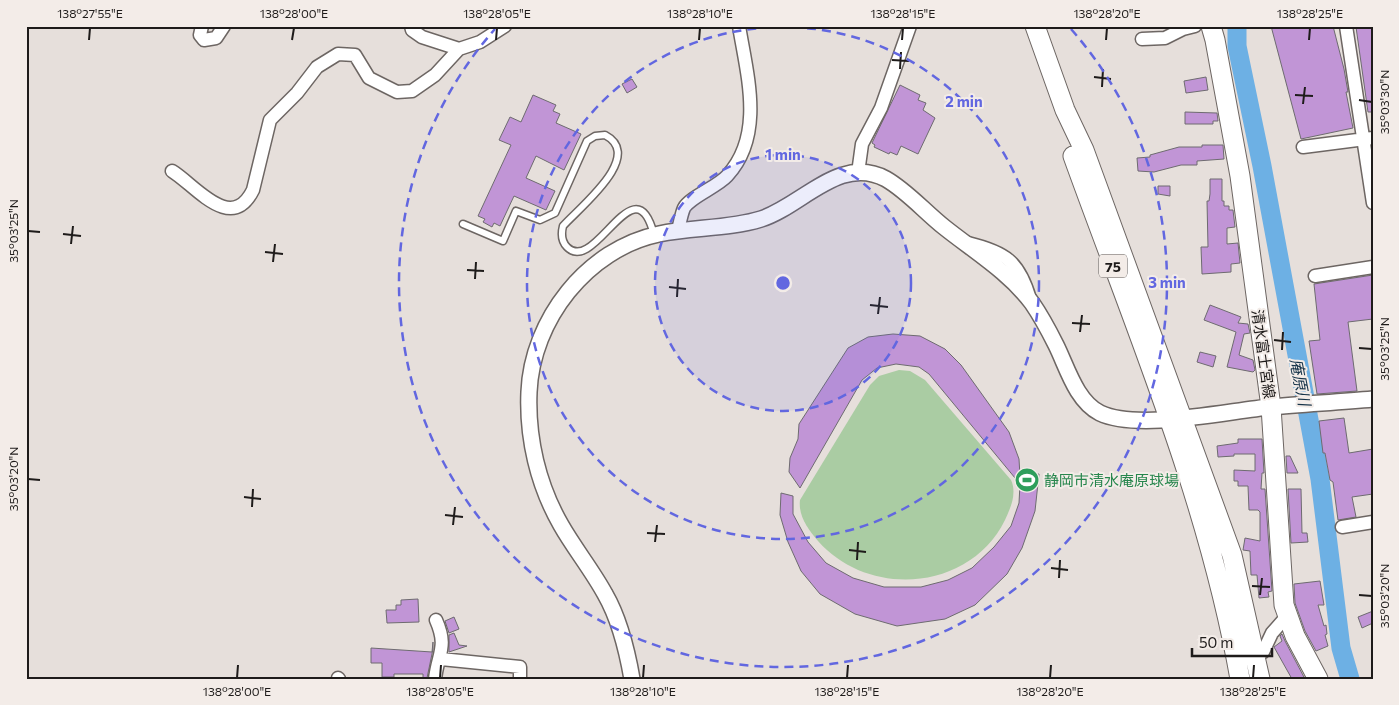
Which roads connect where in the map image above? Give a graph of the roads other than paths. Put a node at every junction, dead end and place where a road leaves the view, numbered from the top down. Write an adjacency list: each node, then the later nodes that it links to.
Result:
1 (202, 26): 2 (street)
2 (224, 26)
3 (411, 26): 12 (street)
4 (505, 26): 12 (street)
5 (739, 26): 19 (street)
6 (910, 26): 16 (street)
7 (1034, 26): 25 (main road, 75)
8 (1195, 26): 11 (street)
9 (1211, 26): 24 (main road, 清水富士宮線)
10 (1346, 26): 13 (street)
11 (1142, 39)
12 (459, 49): 15 (street)
13 (1368, 139): 14 (street); 17 (street)
14 (1303, 147)
15 (172, 171)
16 (858, 173): 19 (street); 25 (street)
17 (1373, 203)
18 (463, 224): 20 (lane)
19 (678, 230): 20 (street)
20 (654, 235): 34 (street)
21 (1373, 267): 22 (street)
22 (1315, 276)
23 (1373, 399): 24 (street)
24 (1271, 407): 25 (street); 28 (main road, 清水富士宮線)
25 (1176, 418): 30 (main road, 75); 35 (main road, 75)
26 (1373, 522): 27 (street)
27 (1342, 527)
28 (1287, 616): 30 (street); 37 (main road, 清水富士宮線)
29 (436, 620): 31 (street)
30 (1255, 652): 36 (main road, 75)
31 (441, 659): 32 (street); 33 (street)
32 (435, 679)
33 (520, 679)
34 (632, 679)
35 (1240, 679)
36 (1260, 679)
37 (1318, 679)

